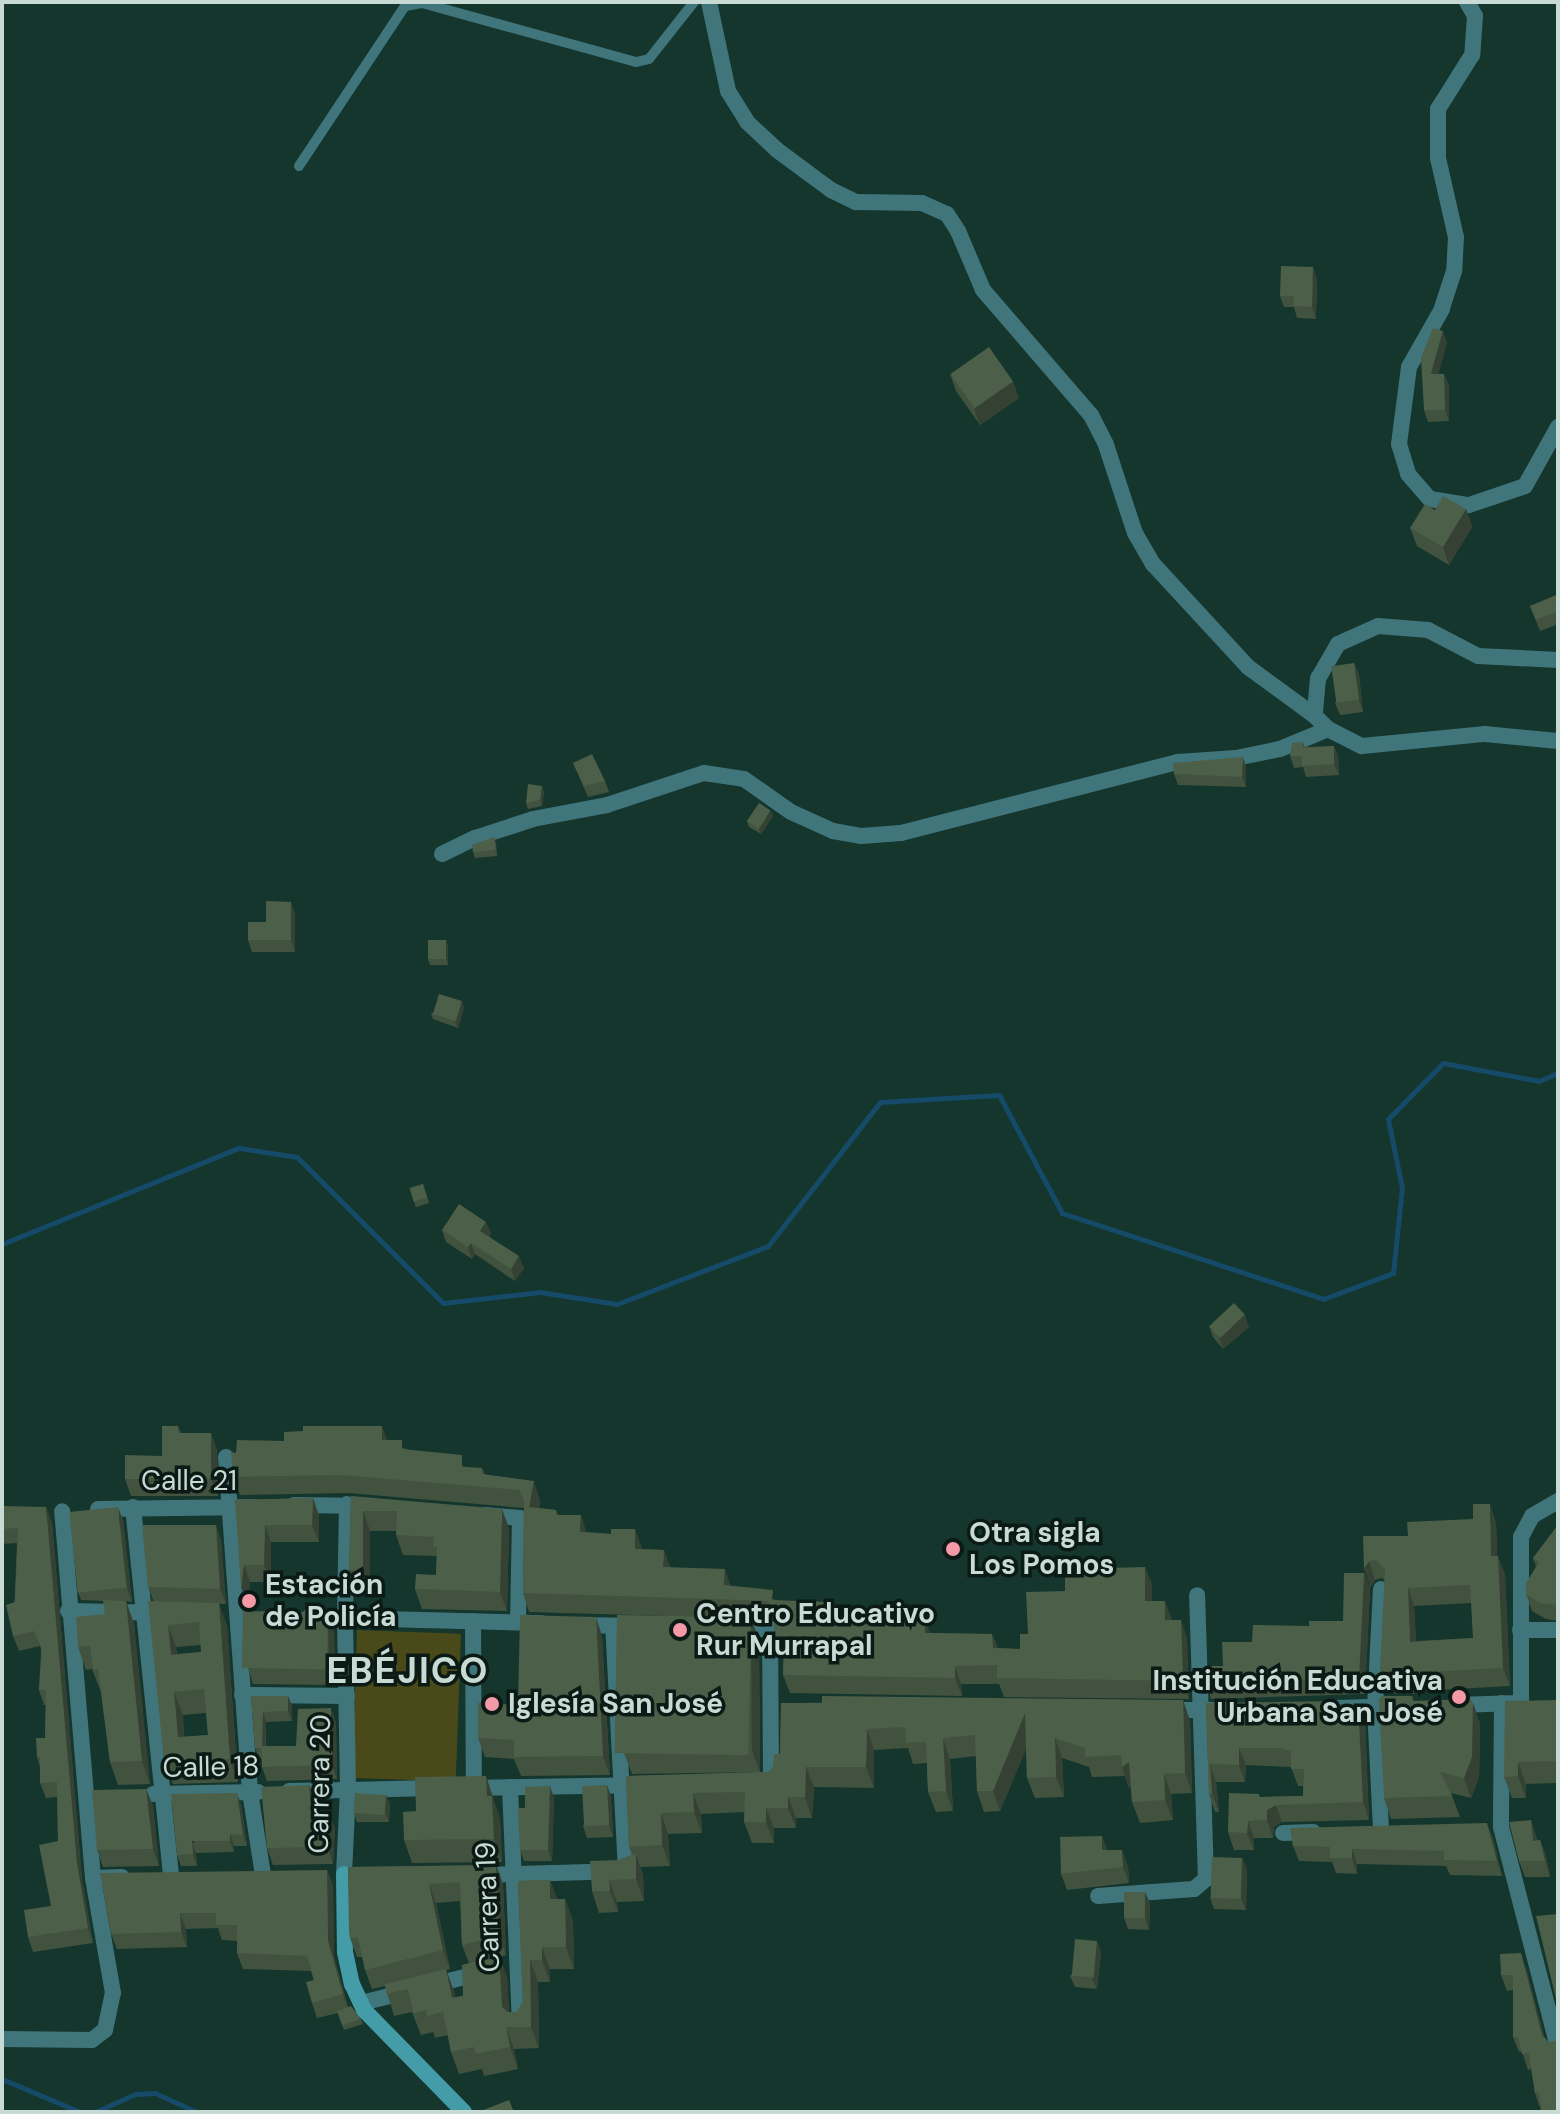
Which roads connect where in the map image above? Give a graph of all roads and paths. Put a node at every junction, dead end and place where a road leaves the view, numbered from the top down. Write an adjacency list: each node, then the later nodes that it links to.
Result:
1 (694, 2): 4 (lane)
2 (709, 2): 7 (street)
3 (1467, 2): 5 (street)
4 (299, 166)
5 (1558, 427)
6 (1558, 660): 7 (street)
7 (1315, 716): 8 (street)
8 (1328, 729): 9 (street); 10 (street)
9 (1558, 741)
10 (442, 854)
11 (226, 1457): 15 (street)
12 (1558, 1501): 30 (street)
13 (347, 1504): 15 (street, Calle 21); 16 (street, Calle 21); 24 (street, Carrera 20)
14 (133, 1507): 15 (street, Calle 21); 20 (street, Calle 21); 21 (street)
15 (227, 1508): 32 (street)
16 (394, 1508)
17 (472, 1514): 26 (street)
18 (1381, 1589): 37 (street)
19 (1197, 1595): 40 (street)
20 (68, 1611): 21 (street); 58 (street)
21 (144, 1613): 22 (street); 49 (street)
22 (190, 1614)
23 (298, 1617): 24 (street)
24 (345, 1618): 25 (street); 33 (street, Carrera 20)
25 (473, 1621): 26 (street); 46 (street)
26 (518, 1622): 27 (street)
27 (613, 1626): 28 (street); 44 (street)
28 (660, 1627)
29 (723, 1628): 43 (street)
30 (1520, 1630): 31 (street); 34 (street)
31 (1558, 1630)
32 (242, 1695): 33 (street); 48 (street)
33 (347, 1696): 47 (street, Carrera 20)
34 (1502, 1703): 35 (street); 64 (street)
35 (1441, 1705)
36 (1413, 1706): 37 (street)
37 (1375, 1707): 38 (street); 51 (street)
38 (1327, 1708)
39 (1142, 1709): 40 (street)
40 (1200, 1710): 41 (street); 59 (street)
41 (1248, 1710)
42 (666, 1784): 44 (street, Calle 18)
43 (741, 1784)
44 (621, 1785): 45 (street, Calle 18); 57 (street)
45 (510, 1787): 46 (street, Calle 18); 57 (street, Carrera 19)
46 (474, 1788): 47 (street, Calle 18)
47 (348, 1790): 48 (street, Calle 18); 54 (street, Carrera 20)
48 (250, 1792): 49 (street, Calle 18); 55 (street)
49 (162, 1793): 50 (street, Calle 18); 58 (street)
50 (131, 1795)
51 (1382, 1830)
52 (1325, 1832): 53 (street)
53 (1283, 1833)
54 (345, 1874): 61 (main road)
55 (263, 1875)
56 (467, 1875): 57 (street)
57 (513, 1875): 60 (street, Carrera 19)
58 (93, 1878): 63 (street)
59 (1098, 1896)
60 (515, 1964): 61 (street); 62 (street, Carrera 19)
61 (361, 2003): 65 (main road)
62 (520, 2024)
63 (2, 2039)
64 (1558, 2047)
65 (464, 2112)

